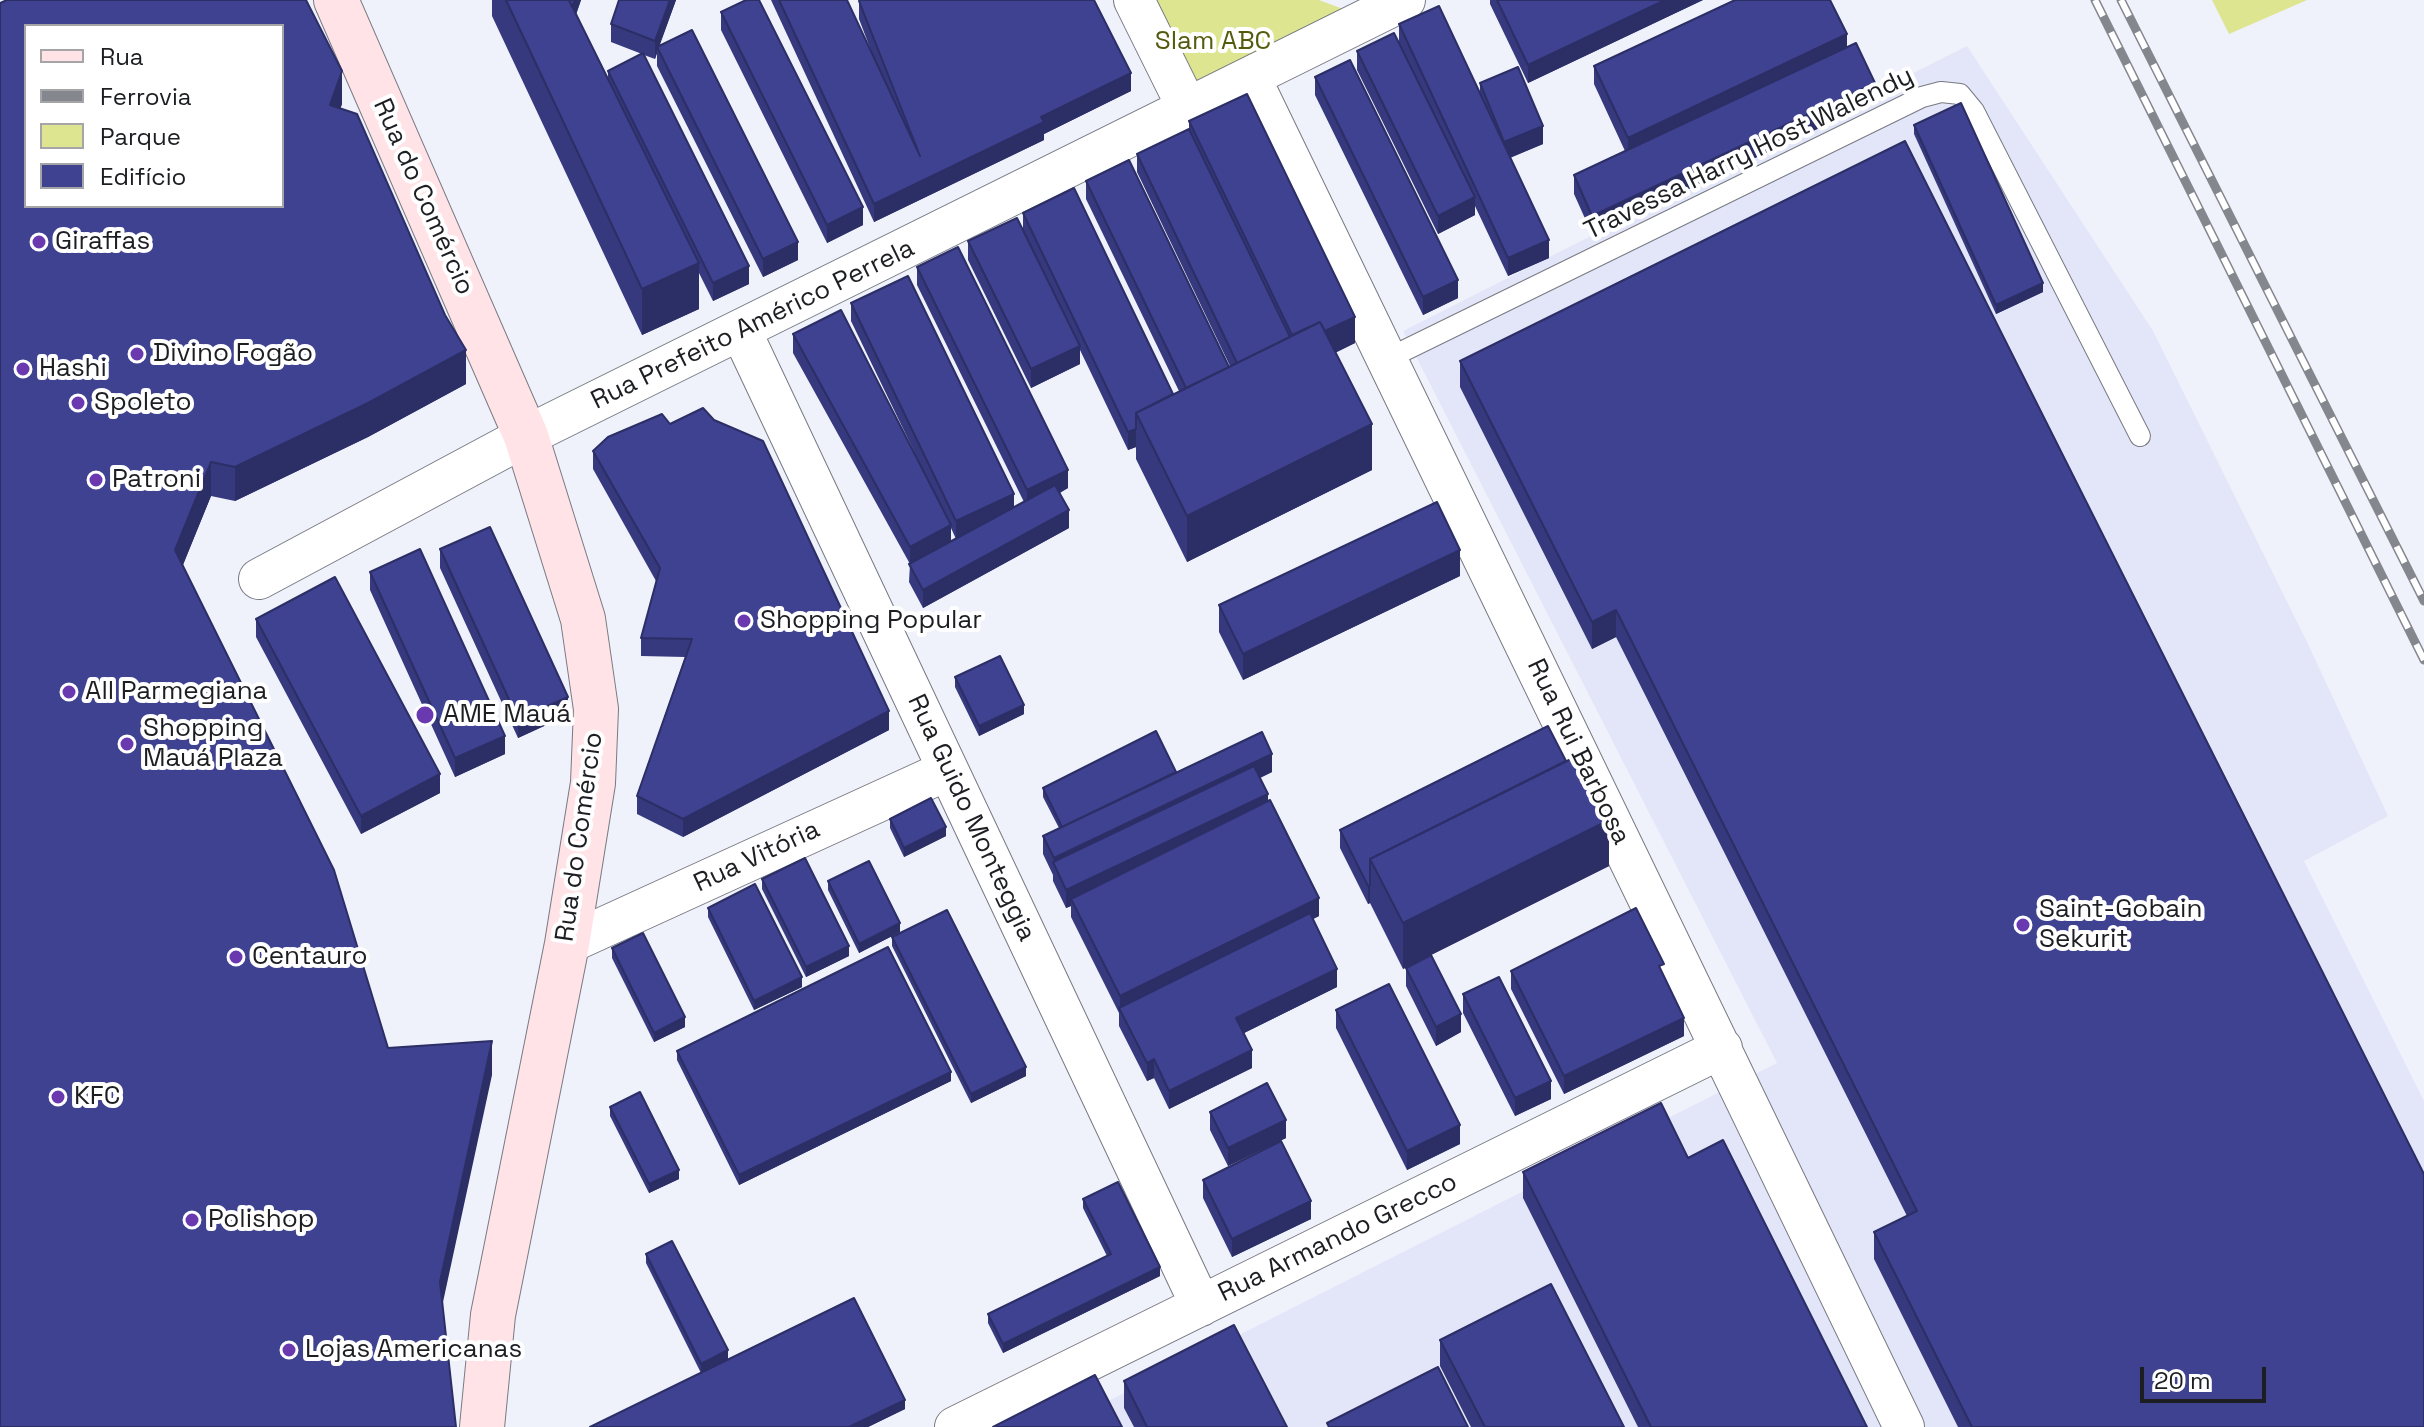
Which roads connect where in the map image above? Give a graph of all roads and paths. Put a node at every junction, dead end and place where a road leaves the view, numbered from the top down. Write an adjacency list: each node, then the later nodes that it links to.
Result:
1 (336, 0): 8 (street, Rua do Comércio)
2 (1134, 0): 5 (street)
3 (1381, 4): 4 (street, Rua Prefeito Américo Perrela)
4 (1251, 79): 5 (street, Rua Prefeito Américo Perrela); 7 (street, Rua Rui Barbosa)
5 (1188, 109): 6 (street, Rua Prefeito Américo Perrela)
6 (741, 331): 8 (street, Rua Prefeito Américo Perrela); 11 (street, Rua Guido Monteggia)
7 (1387, 359): 9 (lane, Travessa Harry Host Walendy); 13 (street, Rua Rui Barbosa)
8 (526, 436): 10 (street, Rua Prefeito Américo Perrela); 12 (street, Rua do Comércio)
9 (2140, 436)
10 (259, 579)
11 (948, 770): 12 (street, Rua Vitória); 14 (street, Rua Guido Monteggia)
12 (567, 944): 15 (street, Rua do Comércio)
13 (1722, 1048): 14 (street, Rua Armando Grecco); 17 (street, Rua Rui Barbosa)
14 (1201, 1306): 16 (street, Rua Armando Grecco)
15 (482, 1427)
16 (955, 1427)
17 (1904, 1427)

